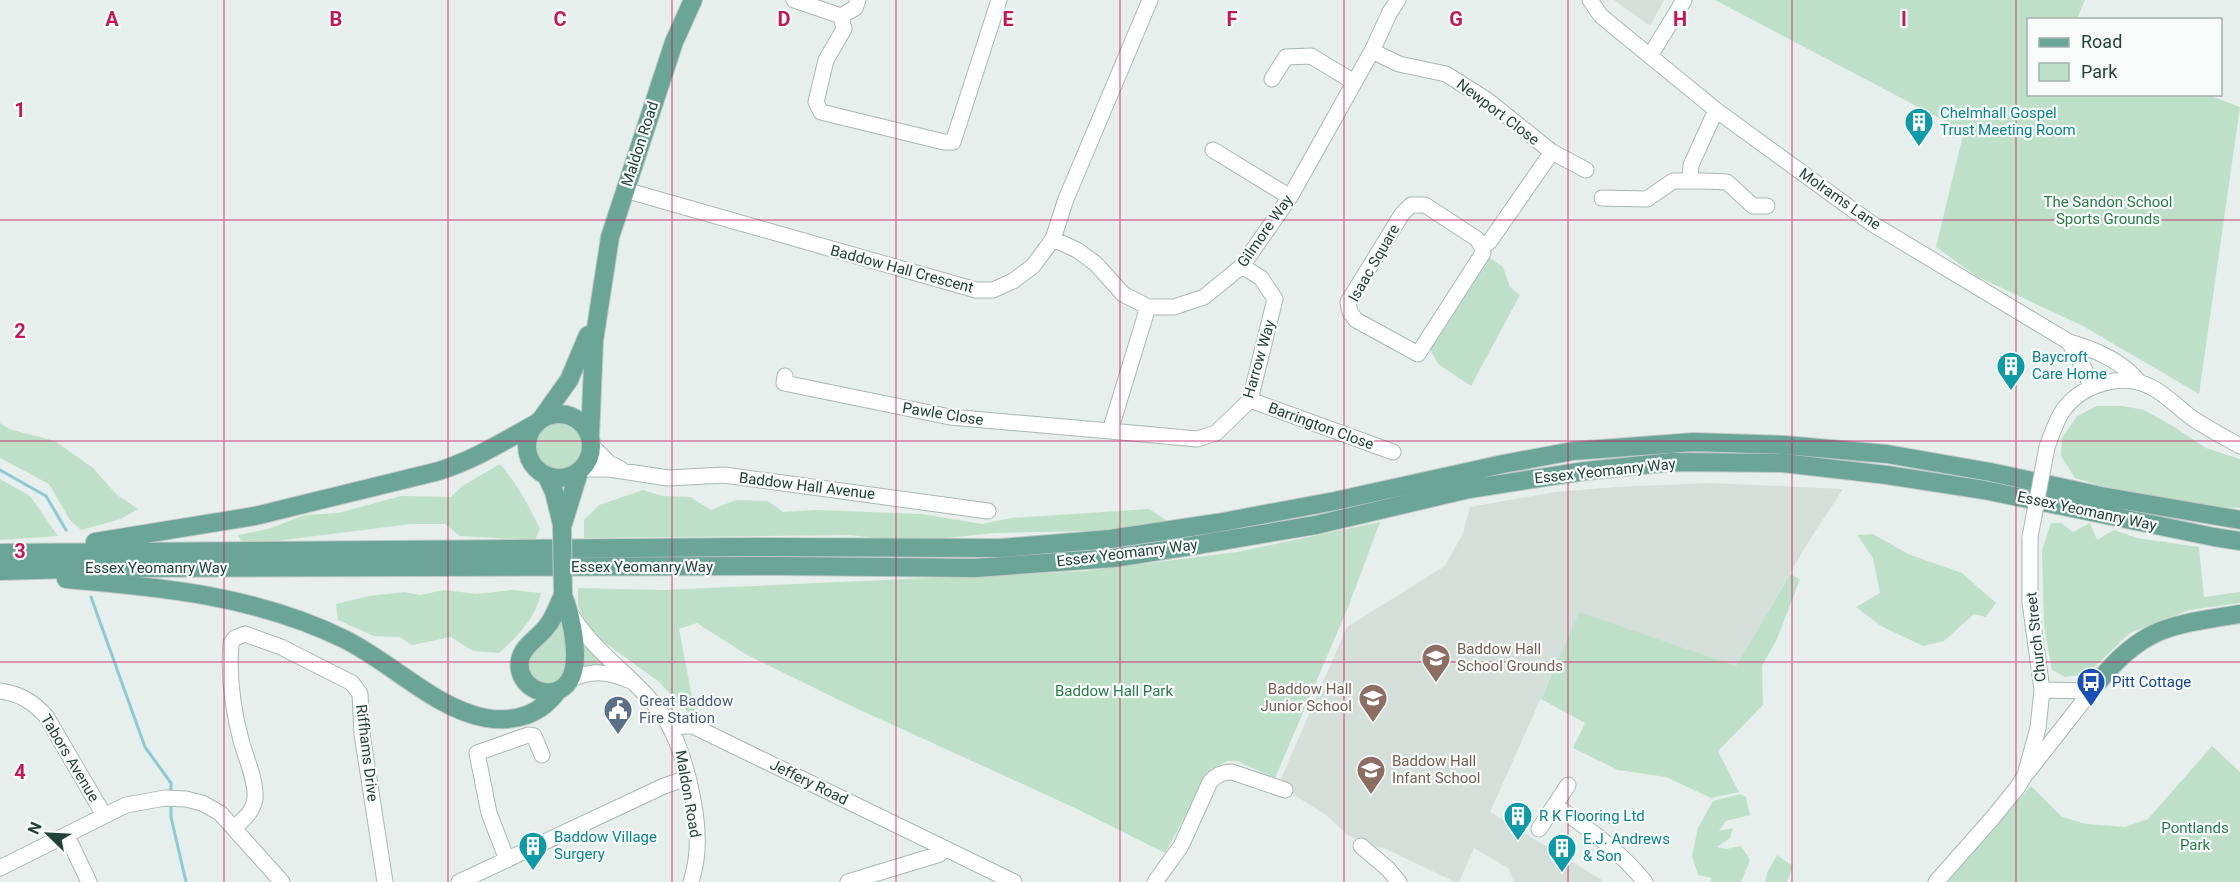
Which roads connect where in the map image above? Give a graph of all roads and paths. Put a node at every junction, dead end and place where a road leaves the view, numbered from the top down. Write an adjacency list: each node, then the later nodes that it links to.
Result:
1 (693, 0): 19 (main road, Maldon Road)
2 (794, 0): 9 (street)
3 (858, 0): 9 (street)
4 (999, 0): 9 (street)
5 (1150, 0): 23 (street, Baddow Hall Crescent)
6 (1398, 0): 10 (street, Gilmore Way)
7 (1590, 0): 11 (street, Molrams Lane)
8 (1684, 0): 11 (street)
9 (841, 16)
10 (1372, 51): 13 (street, Gilmore Way); 15 (street, Newport Close)
11 (1650, 56): 14 (street, Molrams Lane)
12 (1272, 78): 13 (street)
13 (1354, 82): 20 (street, Gilmore Way)
14 (1716, 110): 18 (street); 28 (street, Molrams Lane)
15 (1552, 152): 17 (street, Newport Close); 24 (street, Isaac Square)
16 (1218, 157): 20 (street)
17 (1586, 170)
18 (1690, 181): 21 (street); 22 (street)
19 (625, 190): 23 (street, Baddow Hall Crescent); 26 (main road, Maldon Road)
20 (1290, 197): 25 (street, Gilmore Way)
21 (1602, 198)
22 (1767, 206)
23 (1053, 238): 27 (street)
24 (1482, 247): 24 (street, Isaac Square)
25 (1242, 266): 27 (street, Gilmore Way); 32 (street, Harrow Way)
26 (601, 293): 33 (main road, Maldon Road); 35 (main road, Maldon Road)
27 (1148, 307): 34 (street)
28 (2069, 342): 30 (street); 31 (street, Molrams Lane)
29 (785, 376): 34 (street, Pawle Close)
30 (2139, 382): 31 (street); 36 (street)
31 (2091, 388): 53 (street, Church Street, bridge)
32 (1250, 400): 34 (street, Harrow Way); 37 (street, Barrington Close)
33 (539, 420): 35 (main road); 40 (main road); 45 (main road)
34 (1110, 431)
35 (591, 442): 38 (main road); 39 (street, Baddow Hall Avenue)
36 (2240, 446)
37 (1393, 452)
38 (580, 470): 39 (street, Baddow Hall Avenue); 40 (main road); 43 (main road, Maldon Road)
39 (626, 471): 41 (street, Baddow Hall Avenue)
40 (546, 475): 43 (main road, Maldon Road)
41 (988, 511)
42 (2240, 520): 45 (main road, Essex Yeomanry Way)
43 (562, 527): 48 (main road, Maldon Road, bridge)
44 (2240, 541): 46 (main road, Essex Yeomanry Way)
45 (4, 553)
46 (0, 571)
47 (0, 578): 51 (main road)
48 (566, 602): 50 (street, Maldon Road); 51 (main road, Maldon Road); 51 (main road, Maldon Road)
49 (2240, 614): 52 (main road)
50 (636, 684): 51 (street, Maldon Road); 55 (street, Maldon Road)
51 (564, 685)
52 (2096, 686): 53 (street); 57 (street)
53 (2042, 690): 57 (street, Church Street)
54 (0, 691): 62 (street, Tabors Avenue)
55 (673, 730): 58 (street, Maldon Road); 67 (street, Jeffery Road)
56 (542, 755): 68 (street)
57 (2025, 775): 80 (street, Church Street)
58 (687, 778): 68 (street); 74 (street, Maldon Road)
59 (1568, 785): 61 (street)
60 (1285, 790): 77 (street)
61 (1555, 805): 64 (street); 79 (street)
62 (104, 815): 63 (street); 65 (street)
63 (234, 828): 71 (street); 72 (street, Riffhams Drive)
64 (1539, 829)
65 (67, 836): 69 (street); 70 (street)
66 (1361, 846): 78 (street)
67 (944, 849): 75 (street); 76 (street, Jeffery Road)
68 (507, 860): 73 (street)
69 (0, 868)
70 (89, 882)
71 (282, 882)
72 (385, 882)
73 (459, 882)
74 (691, 882)
75 (848, 882)
76 (1014, 882)
77 (1155, 882)
78 (1399, 882)
79 (1645, 882)
80 (1936, 882)

